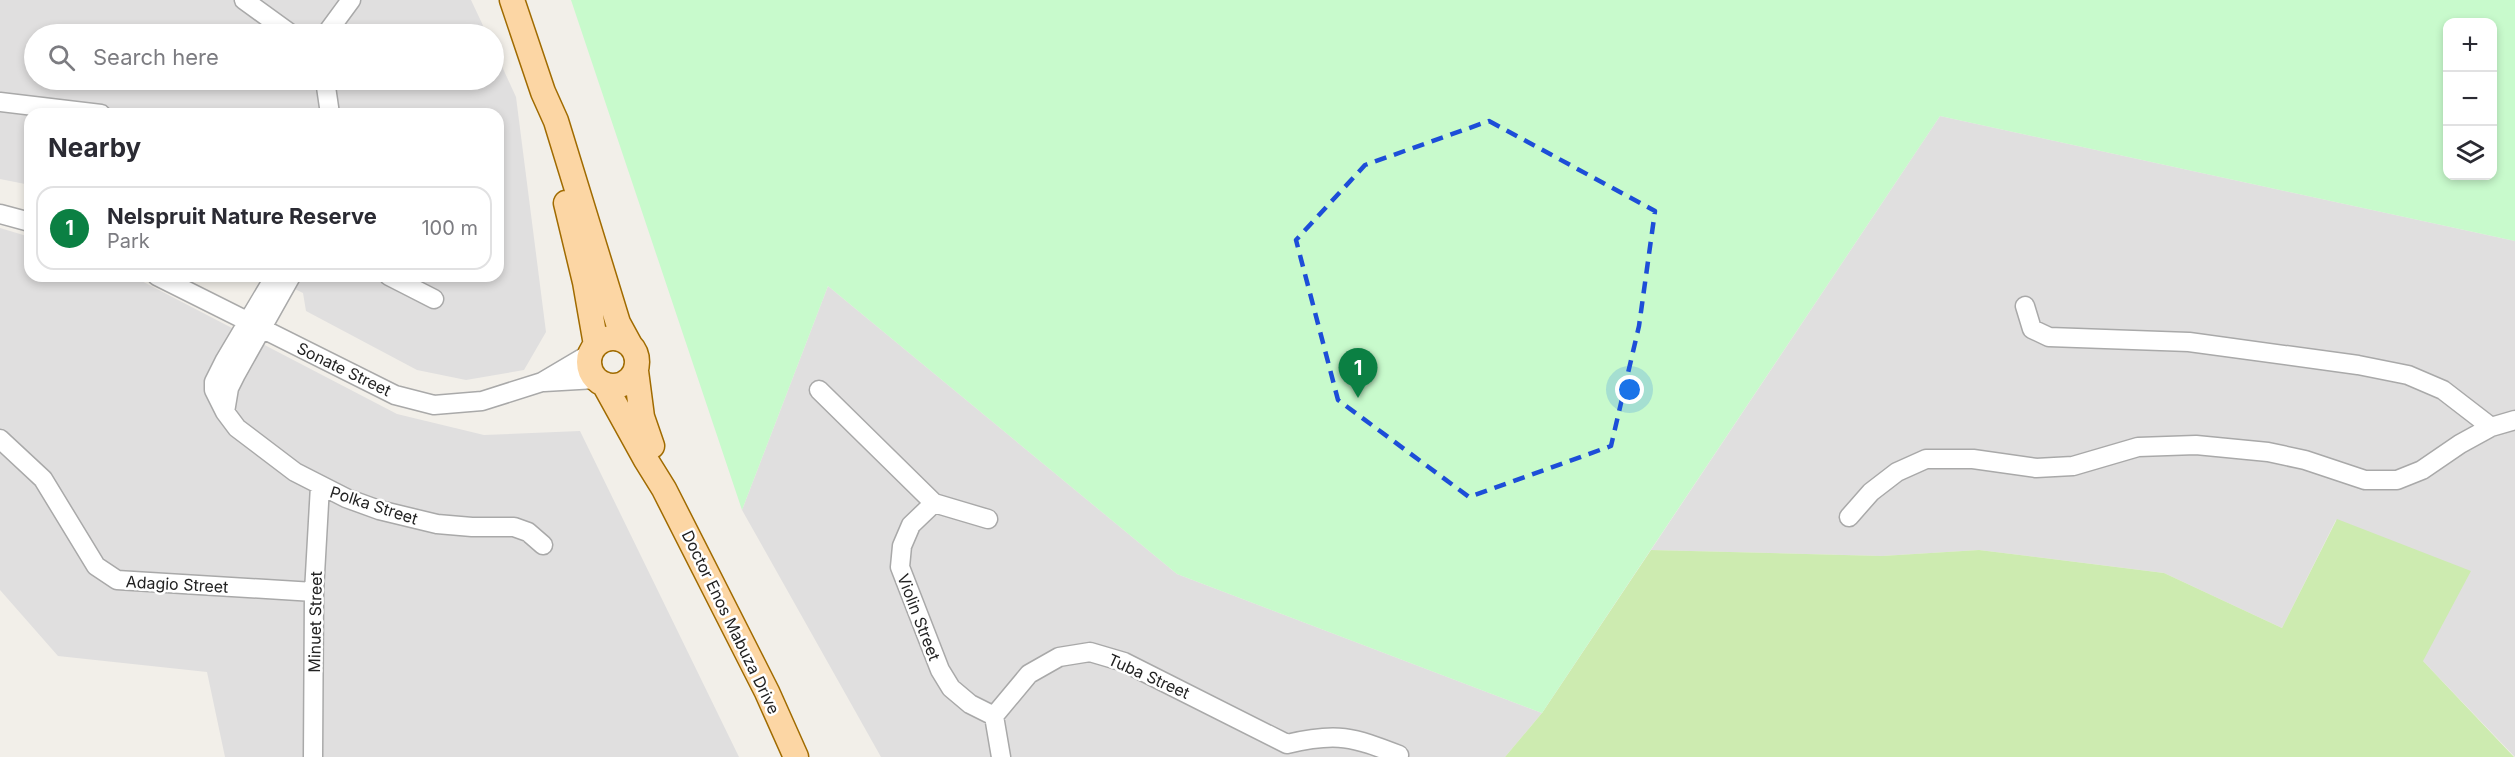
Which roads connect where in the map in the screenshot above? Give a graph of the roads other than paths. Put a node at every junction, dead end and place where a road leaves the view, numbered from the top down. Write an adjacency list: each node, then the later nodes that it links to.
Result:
1 (244, 0): 4 (street)
2 (351, 0): 5 (street)
3 (512, 0): 7 (main road)
4 (277, 24)
5 (333, 24)
6 (326, 90): 10 (street)
7 (543, 92): 20 (main road); 21 (main road)
8 (0, 102): 9 (street)
9 (50, 108)
10 (329, 108)
11 (0, 214): 12 (street)
12 (24, 220)
13 (169, 282): 19 (street, Sonate Street)
14 (273, 282): 19 (street)
15 (287, 282): 19 (street)
16 (401, 282): 17 (street)
17 (434, 299)
18 (2025, 306): 27 (street)
19 (255, 325): 24 (street, Sonate Street); 29 (street, Polka Street)
20 (630, 345): 21 (main road); 22 (main road)
21 (594, 349): 23 (main road); 24 (street, Sonate Street)
22 (636, 371): 23 (main road); 30 (main road, Doctor Enos Mabuza Drive)
23 (600, 381): 24 (street, Sonate Street); 30 (main road, Doctor Enos Mabuza Drive)
24 (542, 382)
25 (819, 390): 31 (street)
26 (2515, 420): 27 (street)
27 (2491, 427): 32 (street)
28 (0, 439): 35 (street, Adagio Street)
29 (320, 486): 34 (street, Polka Street); 35 (street, Minuet Street)
30 (664, 489): 40 (main road, Doctor Enos Mabuza Drive)
31 (934, 503): 33 (street); 36 (street, Violin Street)
32 (1849, 518)
33 (988, 519)
34 (543, 544)
35 (314, 591): 39 (street, Minuet Street)
36 (994, 716): 37 (street, Tuba Street); 41 (street)
37 (1287, 751): 38 (street, Tuba Street)
38 (1399, 755)
39 (313, 757)
40 (796, 757)
41 (1001, 757)

